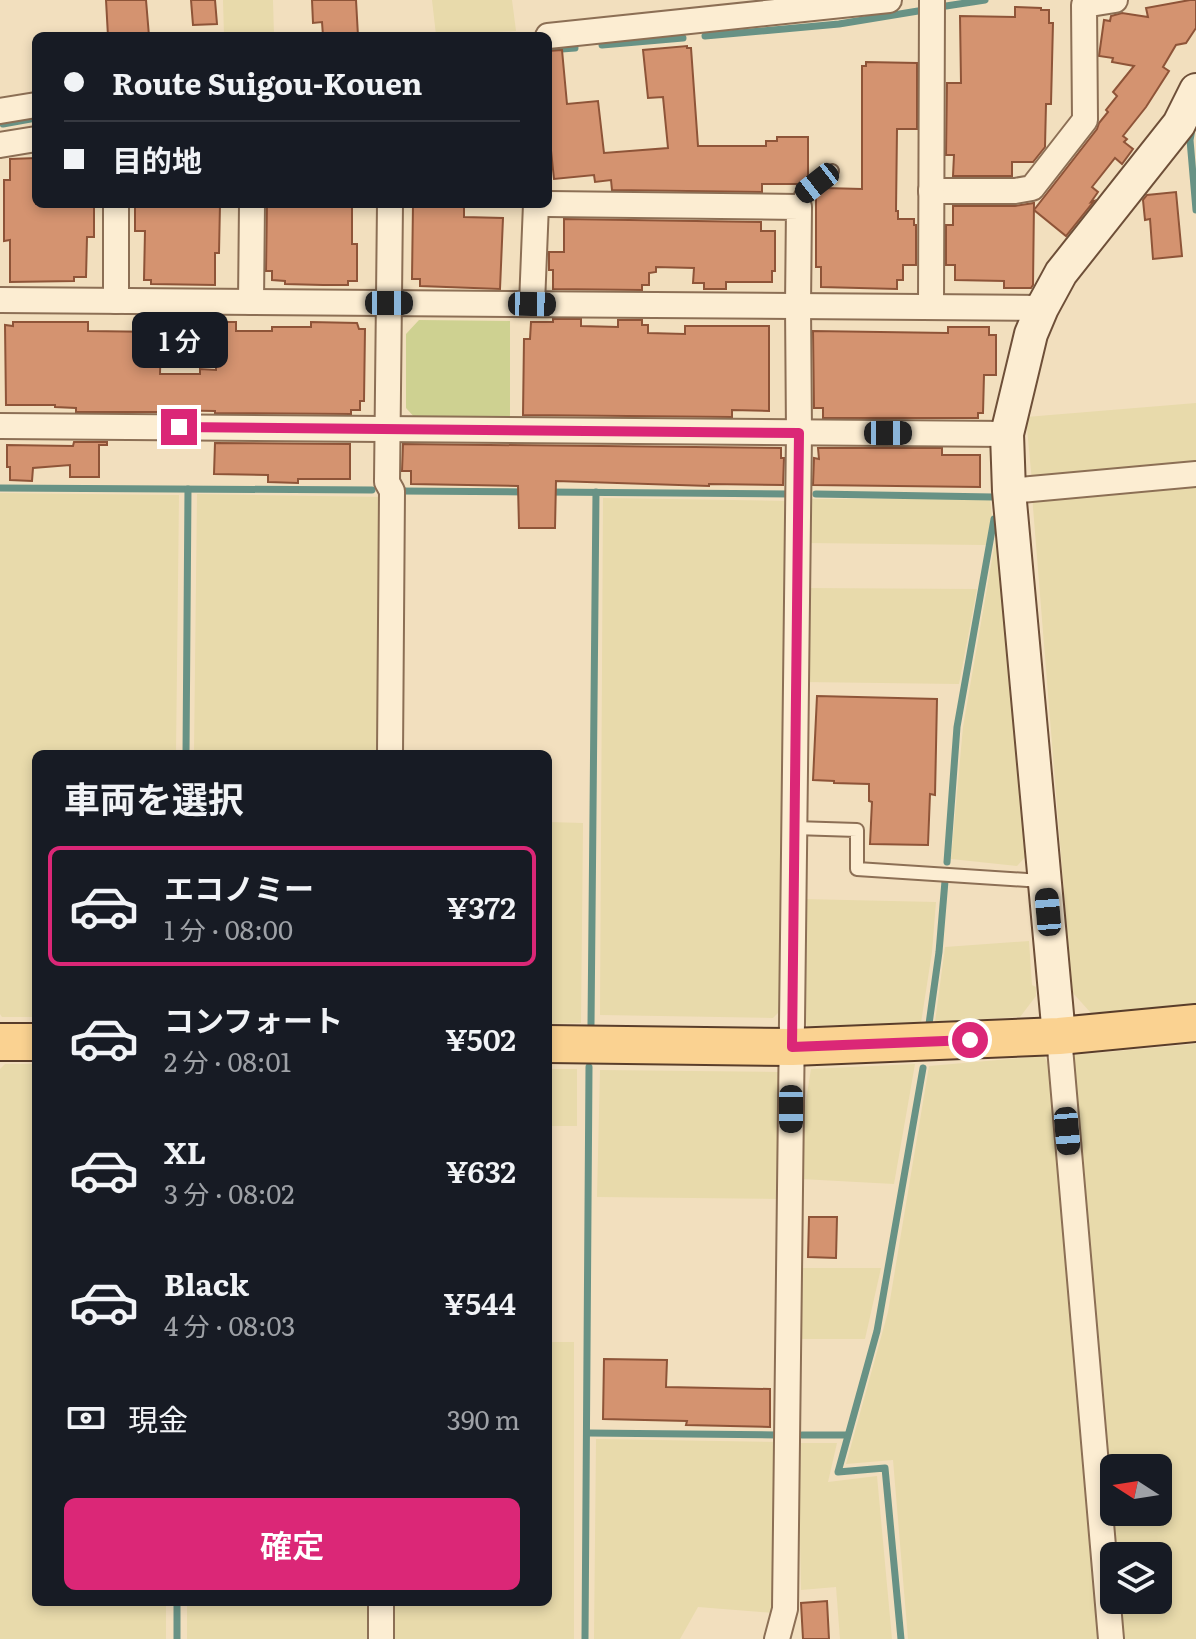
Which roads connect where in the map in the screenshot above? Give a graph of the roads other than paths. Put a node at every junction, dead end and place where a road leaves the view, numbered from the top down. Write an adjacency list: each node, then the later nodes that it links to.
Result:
1 (889, 0): 4 (street)
2 (932, 0): 11 (street)
3 (1115, 0): 11 (street)
4 (552, 36)
5 (1196, 90): 25 (street)
6 (32, 106): 7 (street)
7 (0, 111)
8 (32, 140): 9 (street)
9 (0, 145)
10 (832, 171): 13 (lane)
11 (931, 191): 24 (street)
12 (552, 204): 13 (street)
13 (799, 207): 23 (street)
14 (116, 208): 19 (street)
15 (252, 208): 20 (street)
16 (390, 208): 21 (street)
17 (536, 208): 22 (street)
18 (0, 300): 19 (street)
19 (116, 301): 20 (street)
20 (251, 302): 21 (street)
21 (389, 303): 22 (street); 27 (street)
22 (532, 304): 23 (street)
23 (798, 306): 24 (street); 28 (street)
24 (931, 306): 25 (street)
25 (1042, 308): 29 (street)
26 (0, 426): 27 (street)
27 (387, 428): 28 (street); 32 (street)
28 (799, 433): 29 (street); 33 (street)
29 (1007, 434): 31 (street)
30 (1196, 474): 31 (street)
31 (1009, 491): 34 (street)
32 (390, 750)
33 (794, 828): 34 (lane); 40 (street)
34 (1045, 881): 36 (street)
35 (1196, 1023): 36 (main road)
36 (1059, 1036): 40 (main road); 44 (street)
37 (0, 1042): 38 (main road)
38 (32, 1042)
39 (552, 1044): 40 (main road)
40 (792, 1047): 43 (street)
41 (381, 1606): 42 (street)
42 (381, 1639)
43 (777, 1639)
44 (1111, 1639)

